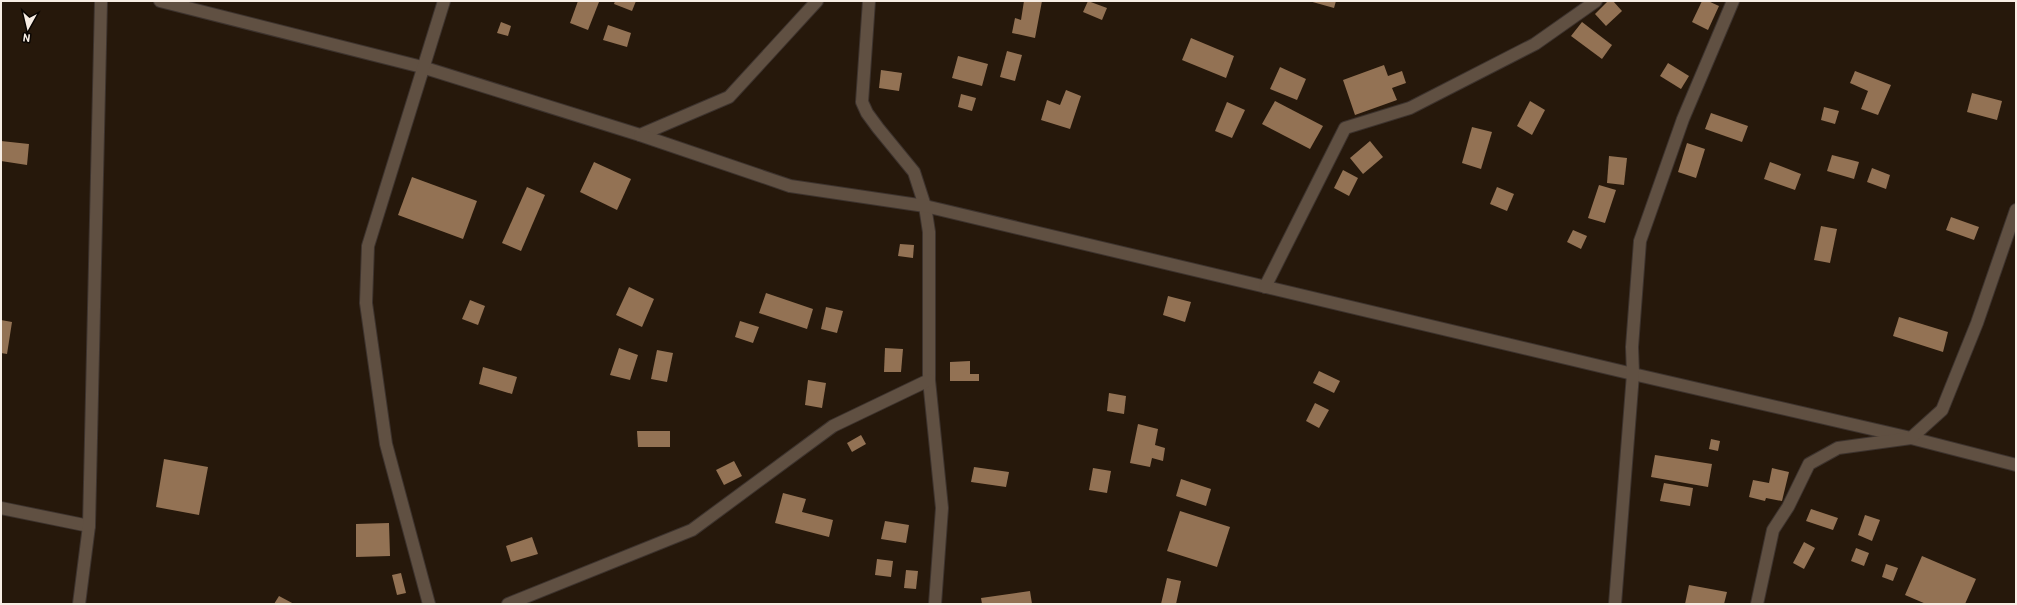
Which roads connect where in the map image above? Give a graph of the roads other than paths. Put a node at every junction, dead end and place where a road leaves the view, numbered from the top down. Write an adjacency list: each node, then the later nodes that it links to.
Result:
1 (101, 1): 18 (street)
2 (160, 1): 8 (street)
3 (444, 1): 8 (street)
4 (817, 1): 9 (street)
5 (869, 1): 10 (street)
6 (1596, 1): 12 (street)
7 (1733, 1): 13 (street)
8 (422, 67): 9 (street); 20 (street)
9 (640, 135): 10 (street)
10 (925, 206): 12 (street); 14 (street)
11 (2016, 210): 15 (street)
12 (1265, 286): 13 (street)
13 (1633, 374): 15 (street); 23 (street)
14 (929, 380): 21 (street); 22 (street)
15 (1911, 438): 16 (street); 24 (street)
16 (2016, 465)
17 (1, 508): 18 (street)
18 (88, 526): 19 (street)
19 (79, 604)
20 (429, 604)
21 (508, 604)
22 (935, 604)
23 (1615, 604)
24 (1757, 604)

